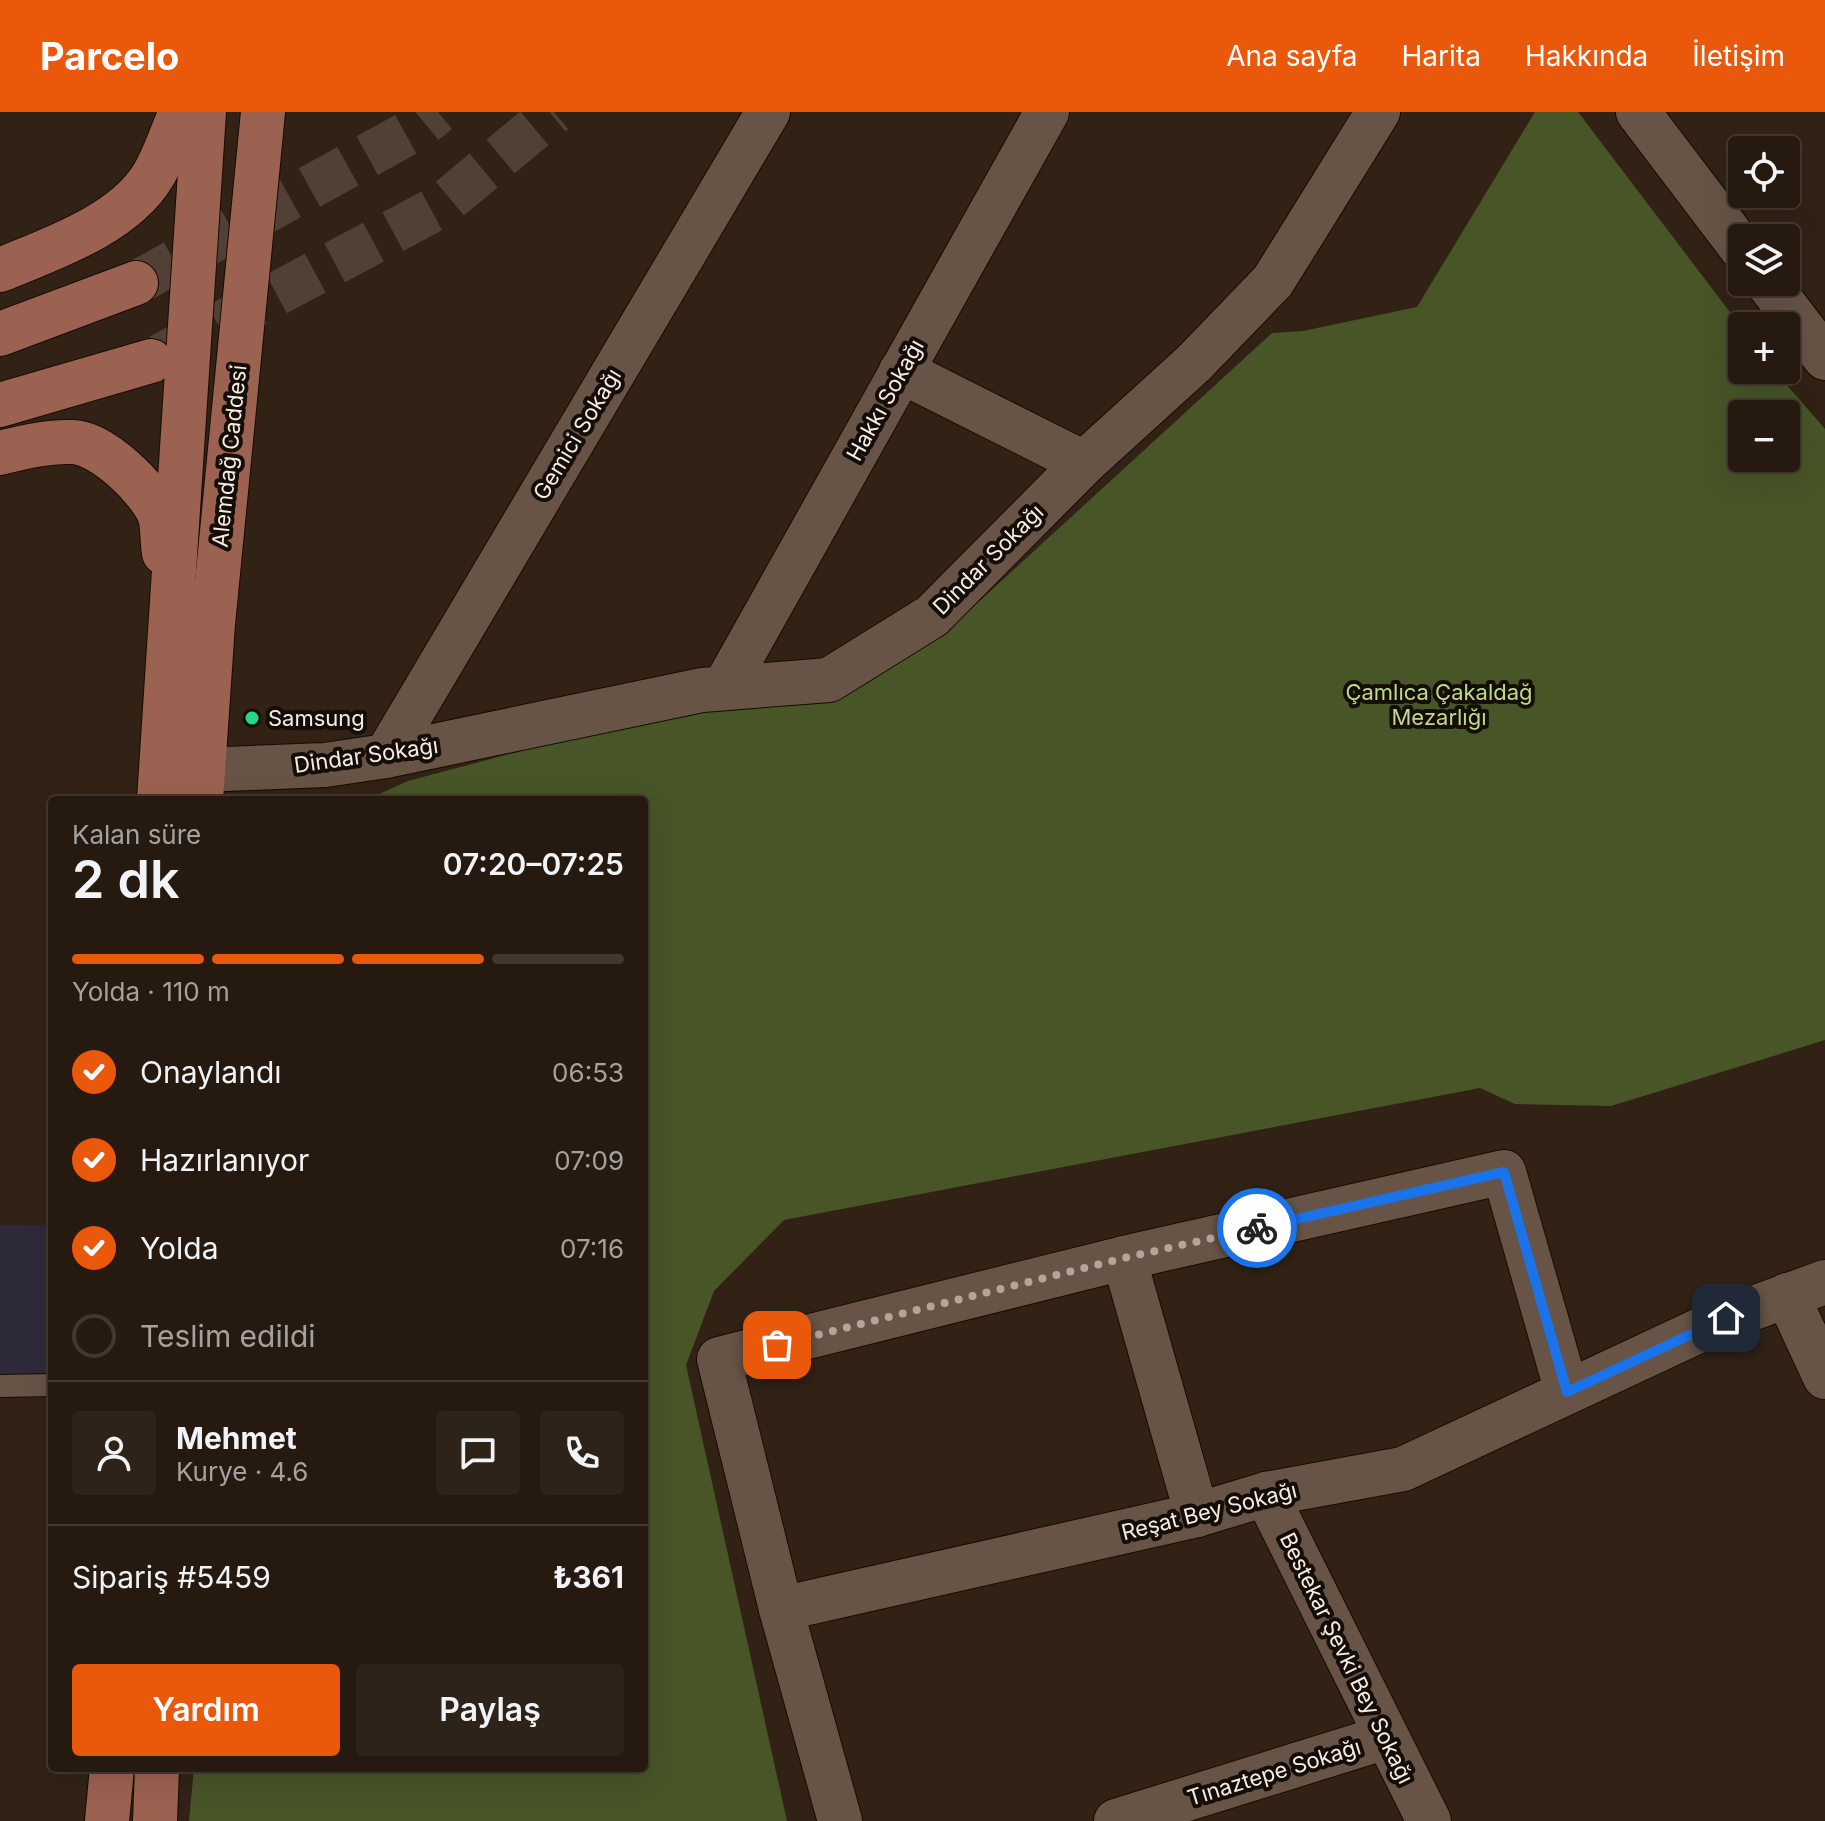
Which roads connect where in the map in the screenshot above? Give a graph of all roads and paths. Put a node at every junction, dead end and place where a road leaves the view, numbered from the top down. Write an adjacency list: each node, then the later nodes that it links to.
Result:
1 (181, 112): 9 (main road)
2 (204, 112): 19 (main road, Alemdağ Caddesi)
3 (263, 112): 22 (main road, Alemdağ Caddesi)
4 (768, 112): 21 (street, Gemici Sokağı)
5 (1047, 112): 15 (street, Hakkı Sokağı)
6 (1378, 112): 18 (street, Dindar Sokağı)
7 (1638, 112): 8 (street)
8 (1728, 231)
9 (0, 270)
10 (136, 283): 12 (main road)
11 (1778, 296): 13 (street)
12 (0, 334)
13 (1825, 358)
14 (151, 361): 16 (main road)
15 (901, 371): 18 (street); 20 (street, Hakkı Sokağı)
16 (0, 405)
17 (0, 453): 19 (main road)
18 (1084, 463): 20 (street, Dindar Sokağı)
19 (171, 615): 23 (main road, Alemdağ Caddesi)
20 (724, 688): 21 (street, Dindar Sokağı)
21 (386, 756): 22 (street, Dindar Sokağı)
22 (201, 785)
23 (159, 796)
24 (1124, 1258): 29 (street); 31 (street); 32 (street)
25 (1806, 1289): 26 (street); 29 (street, Reşat Bey Sokağı)
26 (1825, 1377)
27 (48, 1385): 28 (lane)
28 (0, 1386)
29 (1567, 1392): 30 (street, Reşat Bey Sokağı)
30 (1266, 1494): 31 (street, Reşat Bey Sokağı); 33 (street, Bestekar Şevki Bey Sokağı)
31 (1197, 1515): 32 (street, Reşat Bey Sokağı)
32 (781, 1609): 38 (street)
33 (1386, 1737): 39 (street, Tınaztepe Sokağı); 40 (street, Bestekar Şevki Bey Sokağı)
34 (112, 1772): 36 (main road)
35 (157, 1772): 37 (main road)
36 (107, 1821)
37 (155, 1821)
38 (840, 1821)
39 (1116, 1821)
40 (1429, 1821)

